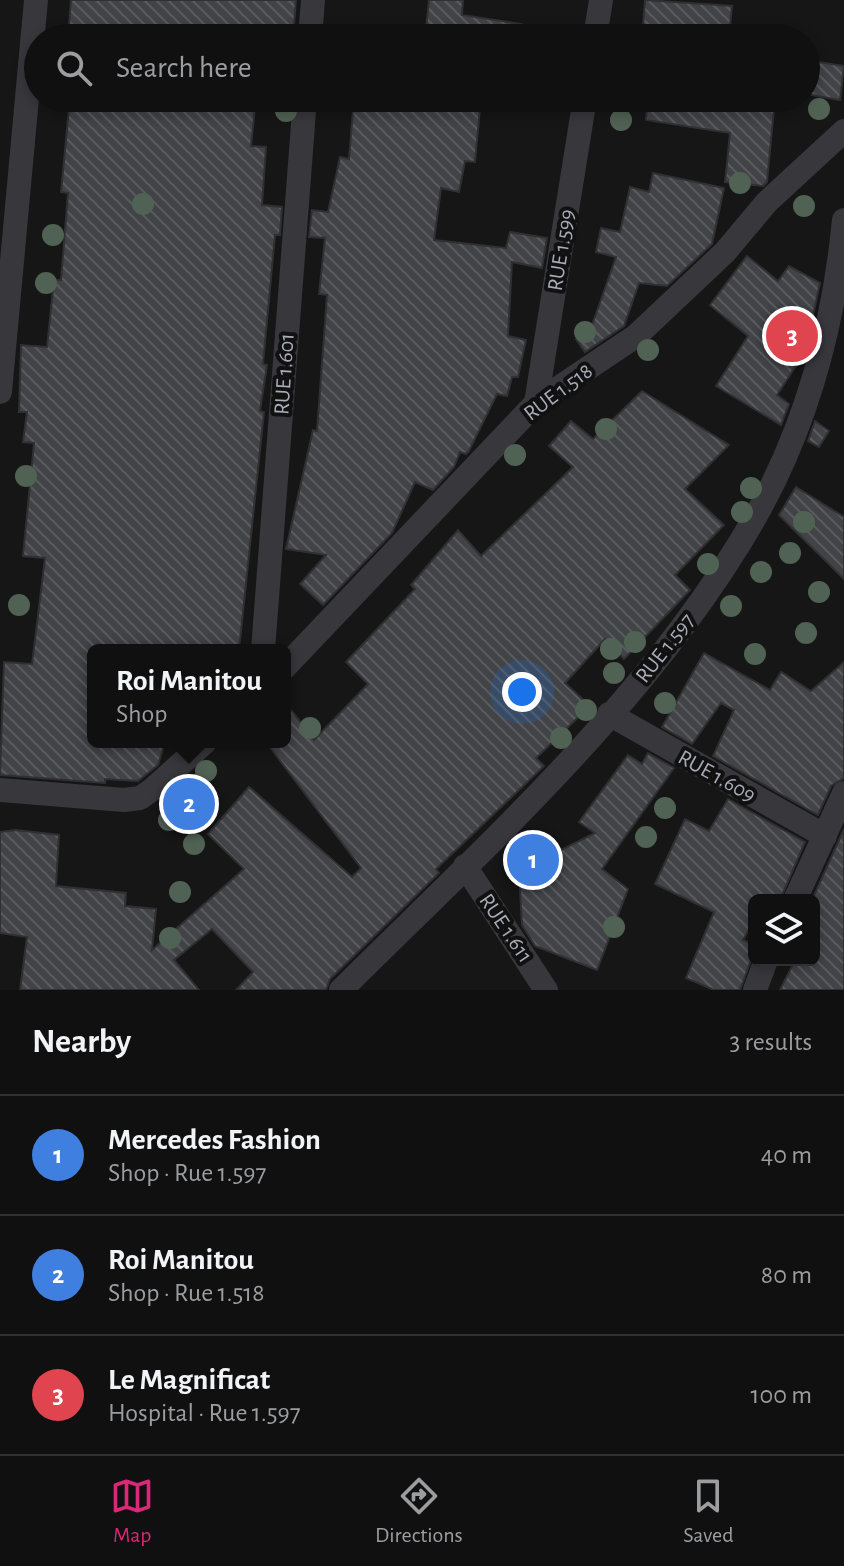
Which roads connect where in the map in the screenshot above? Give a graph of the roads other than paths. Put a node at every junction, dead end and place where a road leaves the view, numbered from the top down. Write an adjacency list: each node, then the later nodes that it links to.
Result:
1 (36, 0): 4 (street)
2 (313, 0): 5 (street)
3 (601, 0): 6 (street)
4 (34, 24)
5 (311, 24)
6 (597, 24)
7 (26, 112): 13 (street)
8 (304, 112): 15 (street, RUE 1.601)
9 (583, 112): 14 (street, RUE 1.599)
10 (844, 131): 14 (street, RUE 1.518)
11 (844, 220): 12 (street, RUE 1.597)
12 (840, 296): 17 (street, RUE 1.597)
13 (0, 392)
14 (536, 403): 16 (street, RUE 1.518)
15 (263, 644)
16 (291, 661)
17 (609, 714): 21 (street, RUE 1.609); 22 (street, RUE 1.597)
18 (198, 748): 19 (street)
19 (0, 790)
20 (844, 793): 21 (street)
21 (825, 836): 23 (street)
22 (465, 866): 25 (street, RUE 1.597); 26 (street, RUE 1.611)
23 (798, 894)
24 (764, 966): 27 (street)
25 (341, 990)
26 (546, 990)
27 (755, 990)

